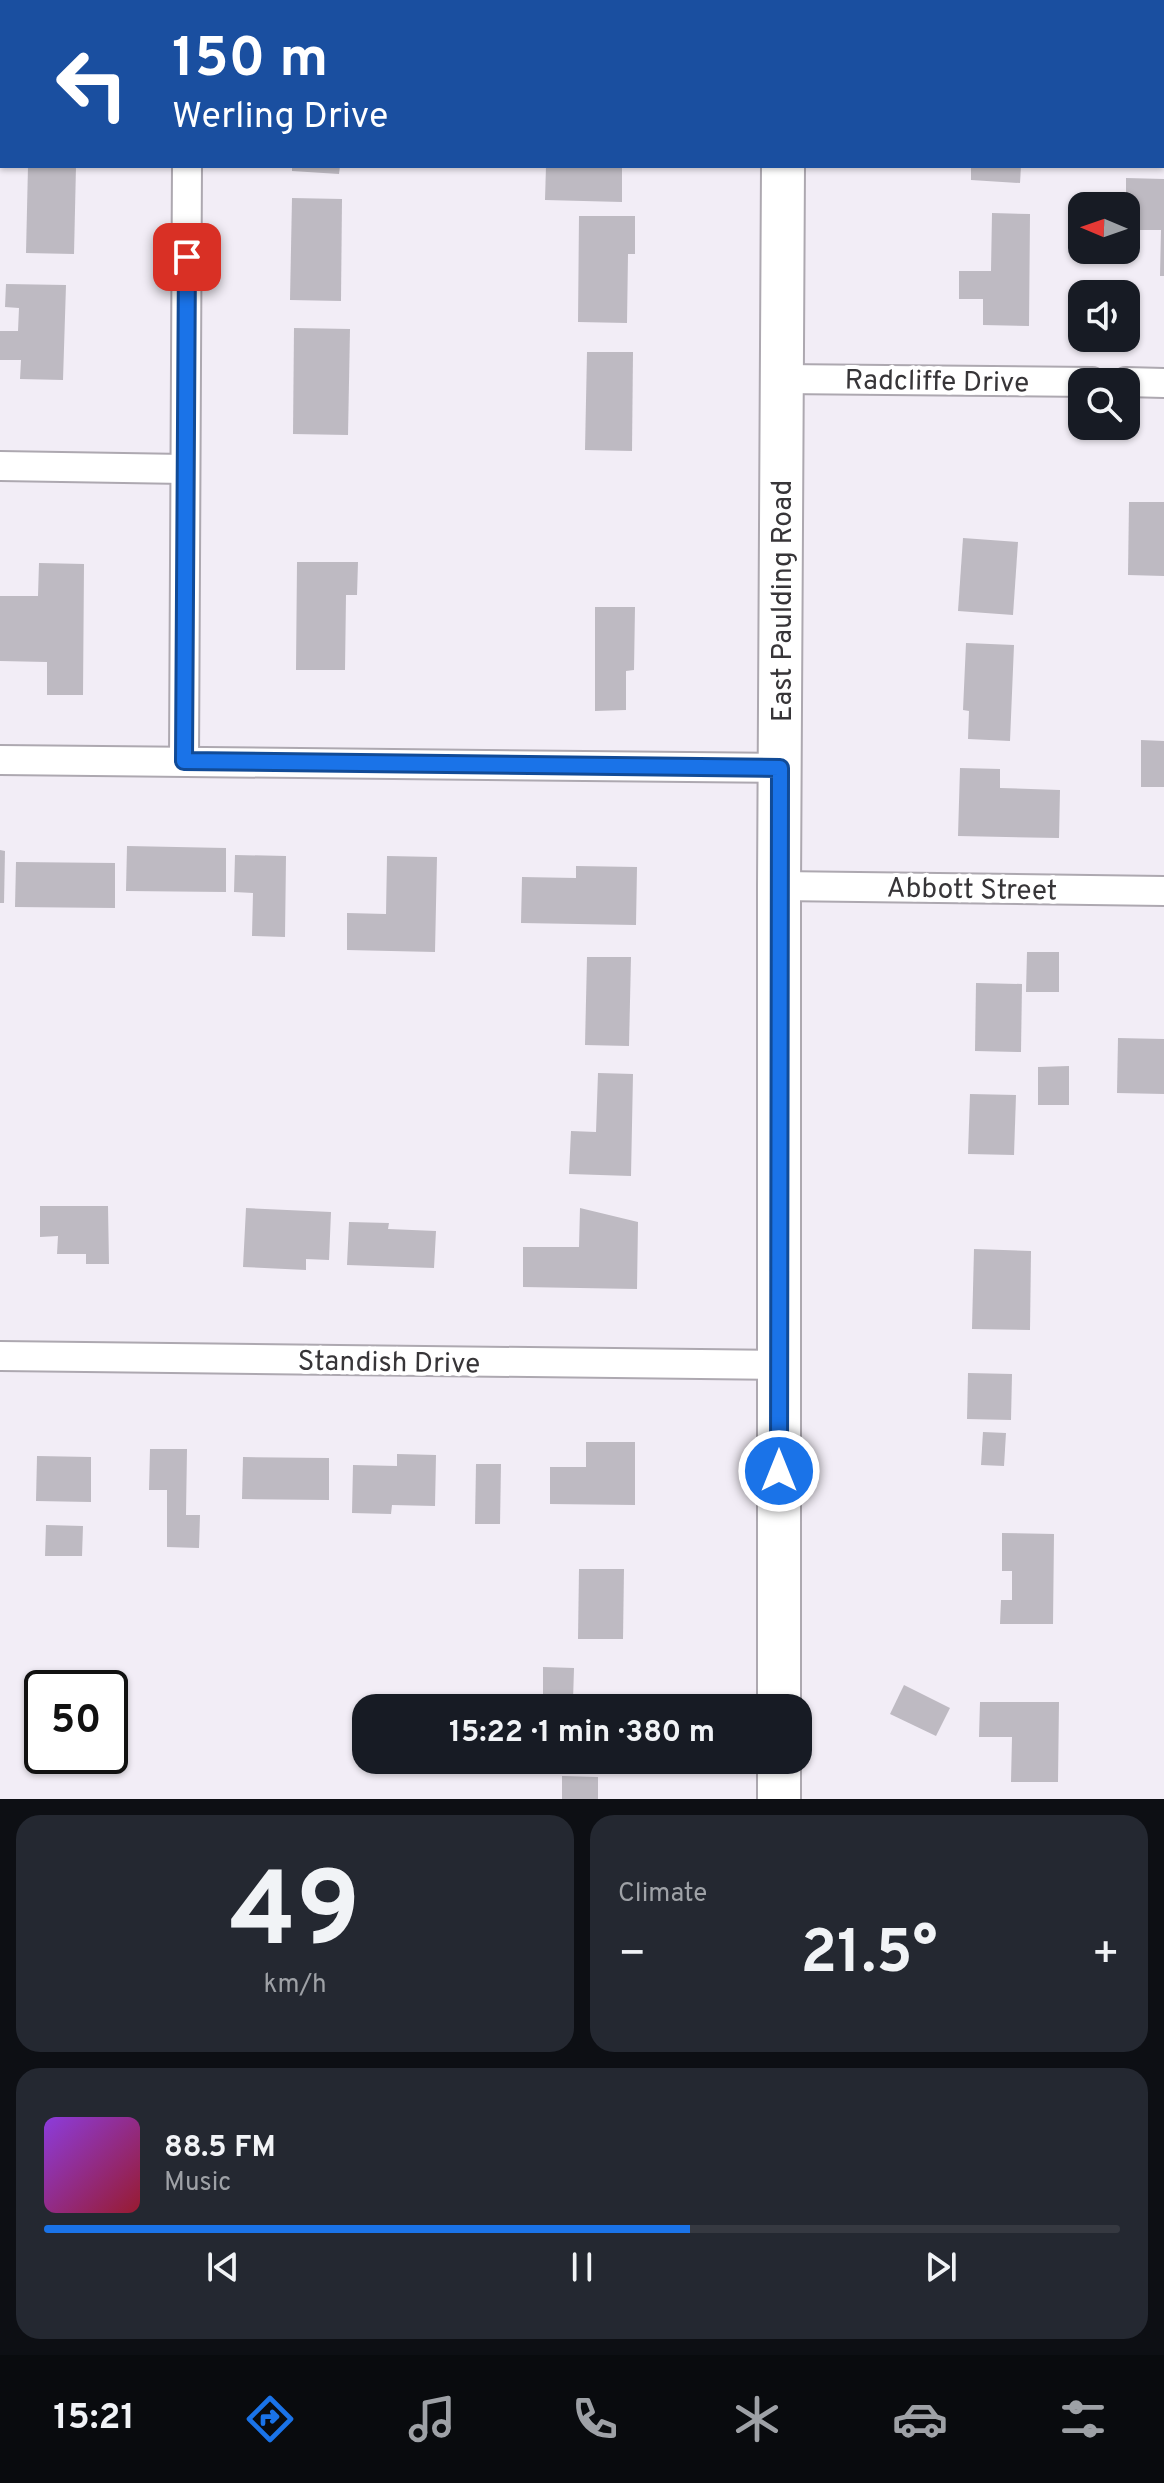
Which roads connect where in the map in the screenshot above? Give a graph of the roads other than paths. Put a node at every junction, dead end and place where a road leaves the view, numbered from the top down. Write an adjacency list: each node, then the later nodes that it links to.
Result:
1 (187, 168): 8 (street)
2 (783, 168): 3 (main road, East Paulding Road)
3 (782, 379): 4 (street, Radcliffe Drive); 11 (main road, East Paulding Road)
4 (1068, 382)
5 (1140, 382): 6 (street)
6 (1164, 383)
7 (0, 466): 8 (street)
8 (185, 469): 10 (street)
9 (0, 760): 10 (street)
10 (184, 761): 11 (street)
11 (780, 768): 12 (main road, East Paulding Road)
12 (779, 886): 13 (street, Abbott Street); 15 (main road, East Paulding Road)
13 (1164, 891)
14 (0, 1356): 15 (street, Standish Drive)
15 (779, 1365): 16 (main road, East Paulding Road)
16 (779, 1694)
17 (779, 1774): 18 (main road)
18 (779, 1799)

